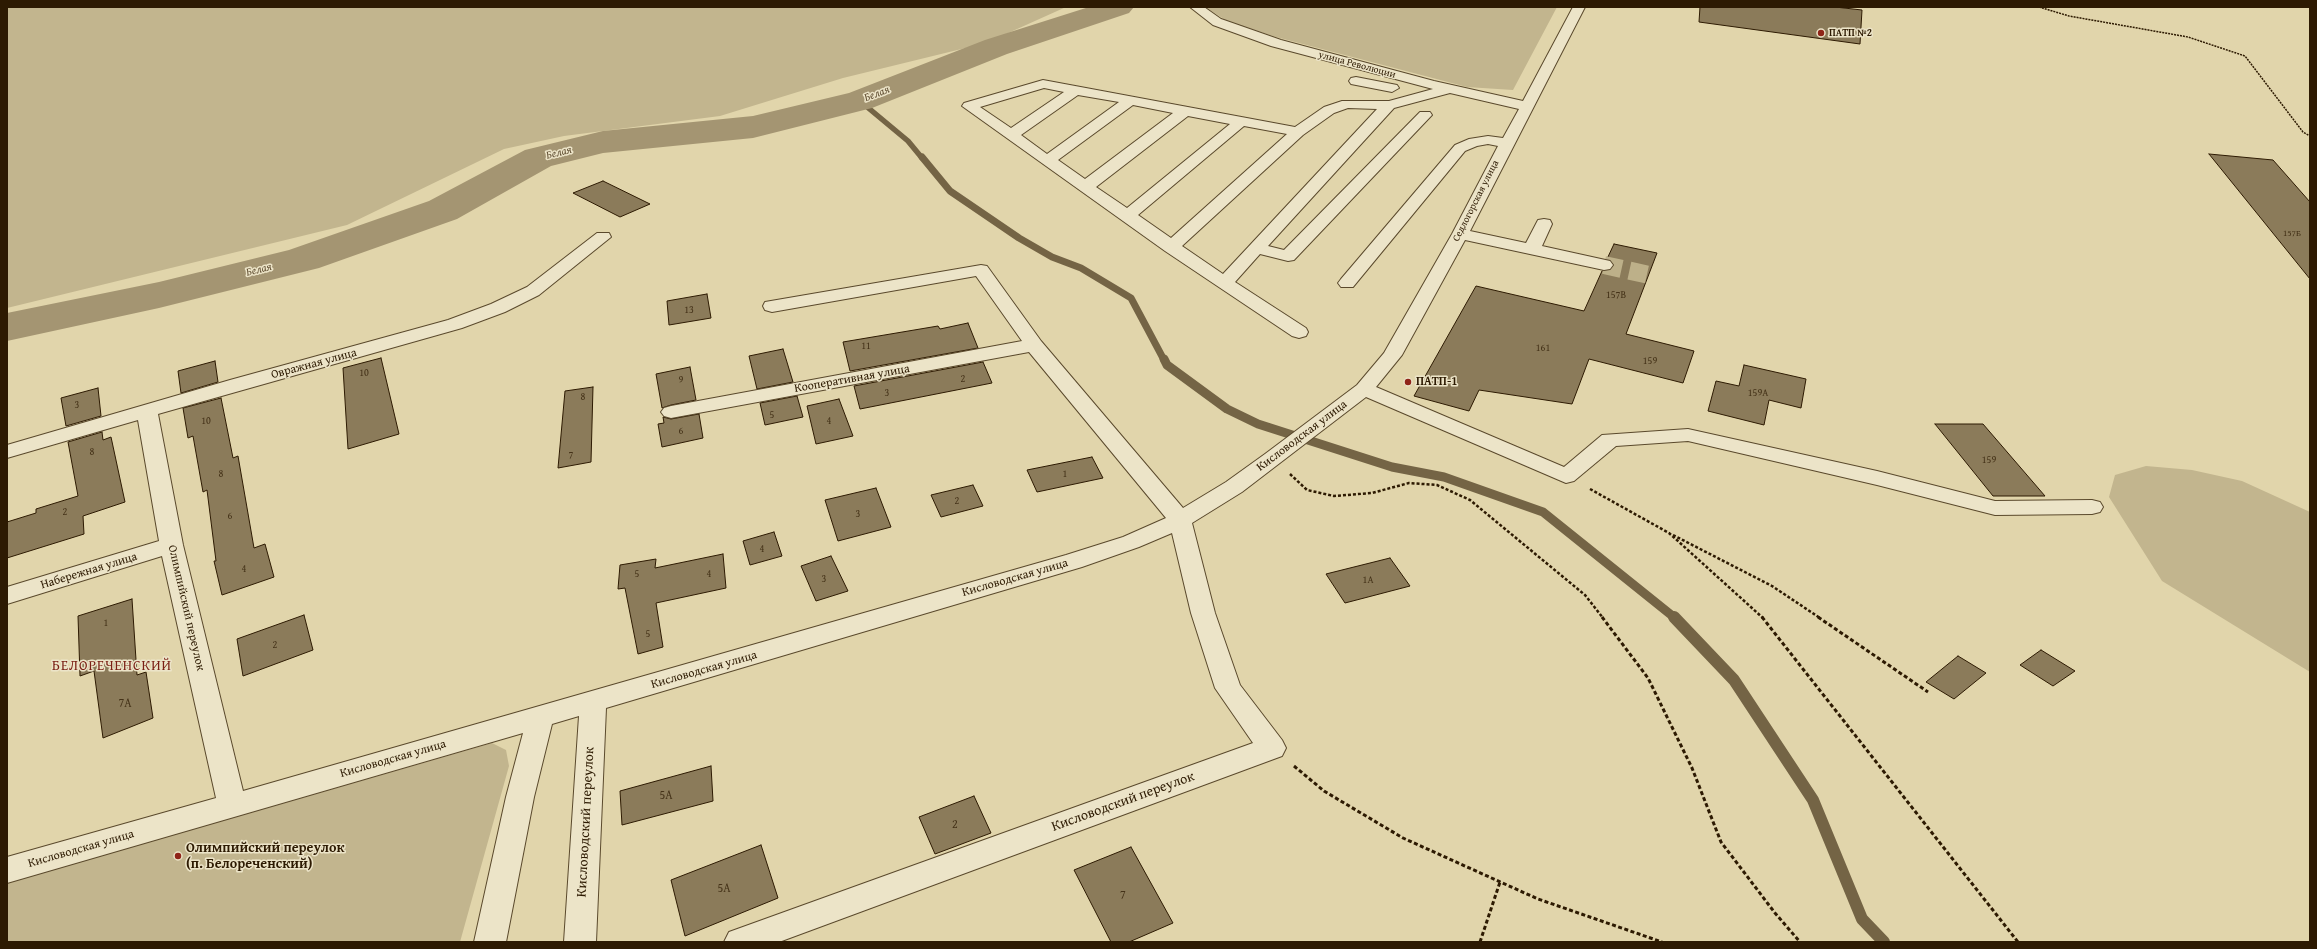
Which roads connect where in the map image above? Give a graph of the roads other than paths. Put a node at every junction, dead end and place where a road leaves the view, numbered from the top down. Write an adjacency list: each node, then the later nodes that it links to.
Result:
1 (1196, 7): 4 (street, улица Революции)
2 (1579, 7): 9 (street, Седлогорская улица)
3 (1356, 81): 6 (street)
4 (1452, 89): 6 (street); 9 (street, улица Революции)
5 (1076, 90): 7 (street); 14 (street); 14 (street)
6 (1427, 94): 8 (street)
7 (1130, 100): 10 (street); 16 (street)
8 (1389, 105): 13 (street); 18 (street)
9 (1525, 106): 15 (street, Седлогорская улица)
10 (1185, 111): 12 (street); 17 (street)
11 (1425, 115): 19 (street)
12 (1242, 121): 13 (street); 20 (street)
13 (1298, 132): 24 (street)
14 (1011, 135): 16 (street)
15 (1506, 143): 22 (street, Седлогорская улица); 28 (street)
16 (1047, 161): 17 (street)
17 (1085, 187): 20 (street)
18 (1311, 189): 19 (street); 25 (street)
19 (1345, 196): 25 (street)
20 (1127, 216): 24 (street)
21 (1544, 224): 26 (street)
22 (1460, 234): 26 (street); 33 (street, Седлогорская улица)
23 (603, 238): 34 (street, Овражная улица)
24 (1171, 247): 29 (street)
25 (1256, 248): 29 (street)
26 (1532, 249): 27 (street)
27 (1604, 265)
28 (1347, 283)
29 (1224, 284): 31 (street)
30 (772, 306): 32 (street)
31 (1299, 332)
32 (1034, 345): 35 (street, Кооперативная улица); 38 (street)
33 (1364, 389): 37 (street); 38 (street, Кисловодская улица)
34 (147, 410): 36 (street, Овражная улица); 39 (street, Олимпийский переулок)
35 (671, 412)
36 (7, 452)
37 (2092, 507)
38 (1180, 520): 41 (street, Кисловодская улица); 47 (street, Кисловодский переулок)
39 (171, 545): 40 (street, Набережная улица); 43 (street, Олимпийский переулок)
40 (7, 596)
41 (593, 702): 42 (street, Кисловодская улица); 46 (street, Кисловодский переулок)
42 (540, 718): 43 (street, Кисловодская улица); 45 (street)
43 (232, 805): 44 (street, Кисловодская улица)
44 (7, 870)
45 (490, 942)
46 (580, 942)
47 (740, 942)

